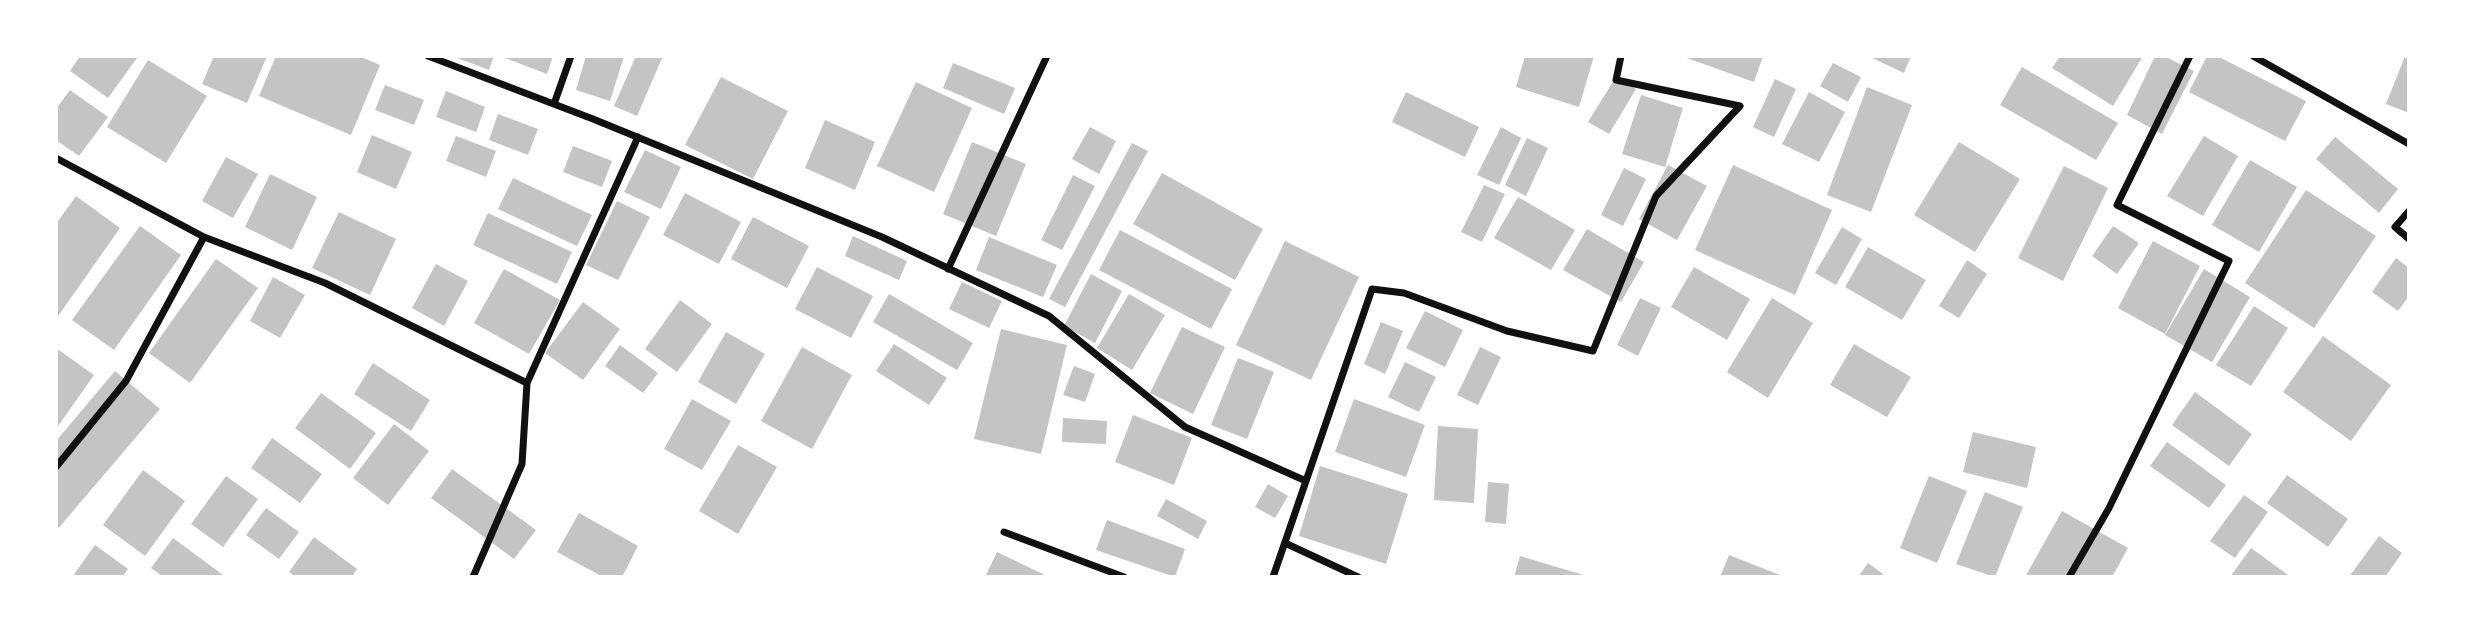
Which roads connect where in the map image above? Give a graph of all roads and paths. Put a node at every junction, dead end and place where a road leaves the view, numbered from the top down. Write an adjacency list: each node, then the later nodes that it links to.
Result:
1 (428, 56): 7 (street)
2 (571, 56): 7 (street)
3 (1046, 56): 14 (street)
4 (1621, 56): 17 (street)
5 (2190, 56): 24 (street)
6 (2253, 56): 9 (street)
7 (554, 104): 8 (street)
8 (638, 137): 14 (street); 15 (street)
9 (2409, 144)
10 (56, 158): 12 (street)
11 (2409, 211): 13 (street)
12 (204, 237): 15 (street); 16 (street)
13 (2409, 239)
14 (948, 269): 17 (street)
15 (527, 383): 20 (street)
16 (56, 467)
17 (1306, 481): 19 (street)
18 (1004, 532): 21 (street)
19 (1284, 543): 22 (street); 23 (street)
20 (473, 577)
21 (1124, 577)
22 (1273, 577)
23 (1358, 577)
24 (2068, 577)

